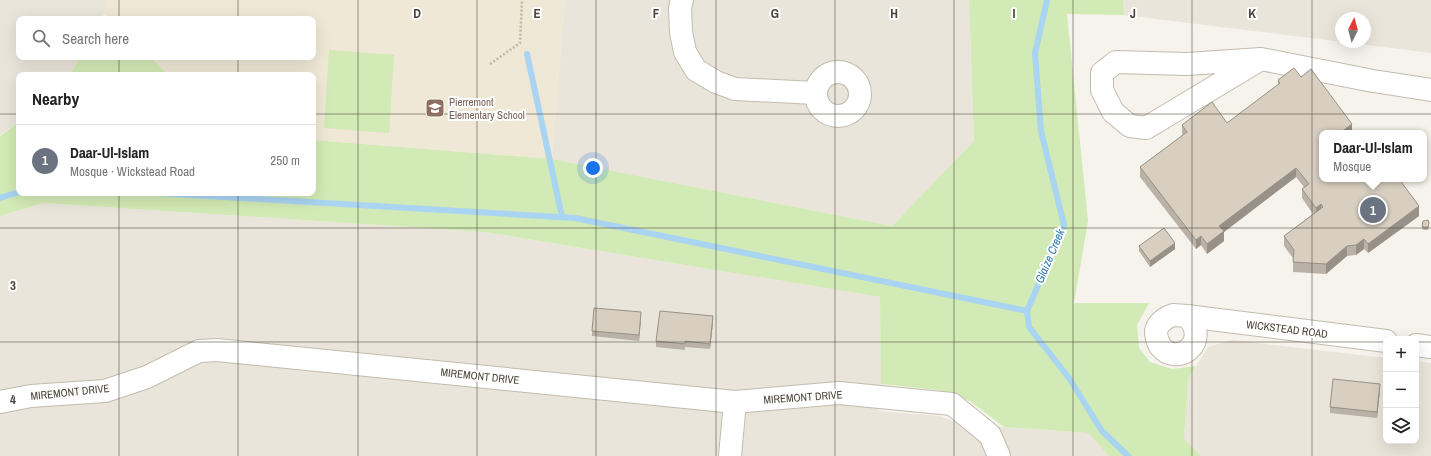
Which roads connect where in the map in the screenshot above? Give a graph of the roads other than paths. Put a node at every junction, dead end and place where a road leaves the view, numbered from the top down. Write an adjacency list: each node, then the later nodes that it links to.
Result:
1 (682, 0): 4 (street)
2 (1262, 58): 2 (street); 3 (street)
3 (1431, 90)
4 (815, 93)
5 (1187, 316): 6 (street, WICKSTEAD ROAD)
6 (1383, 341)
7 (1419, 345): 8 (street)
8 (1431, 347)
9 (0, 402): 10 (street, MIREMONT DRIVE)
10 (735, 402): 11 (street); 12 (street, MIREMONT DRIVE)
11 (730, 456)
12 (999, 456)

